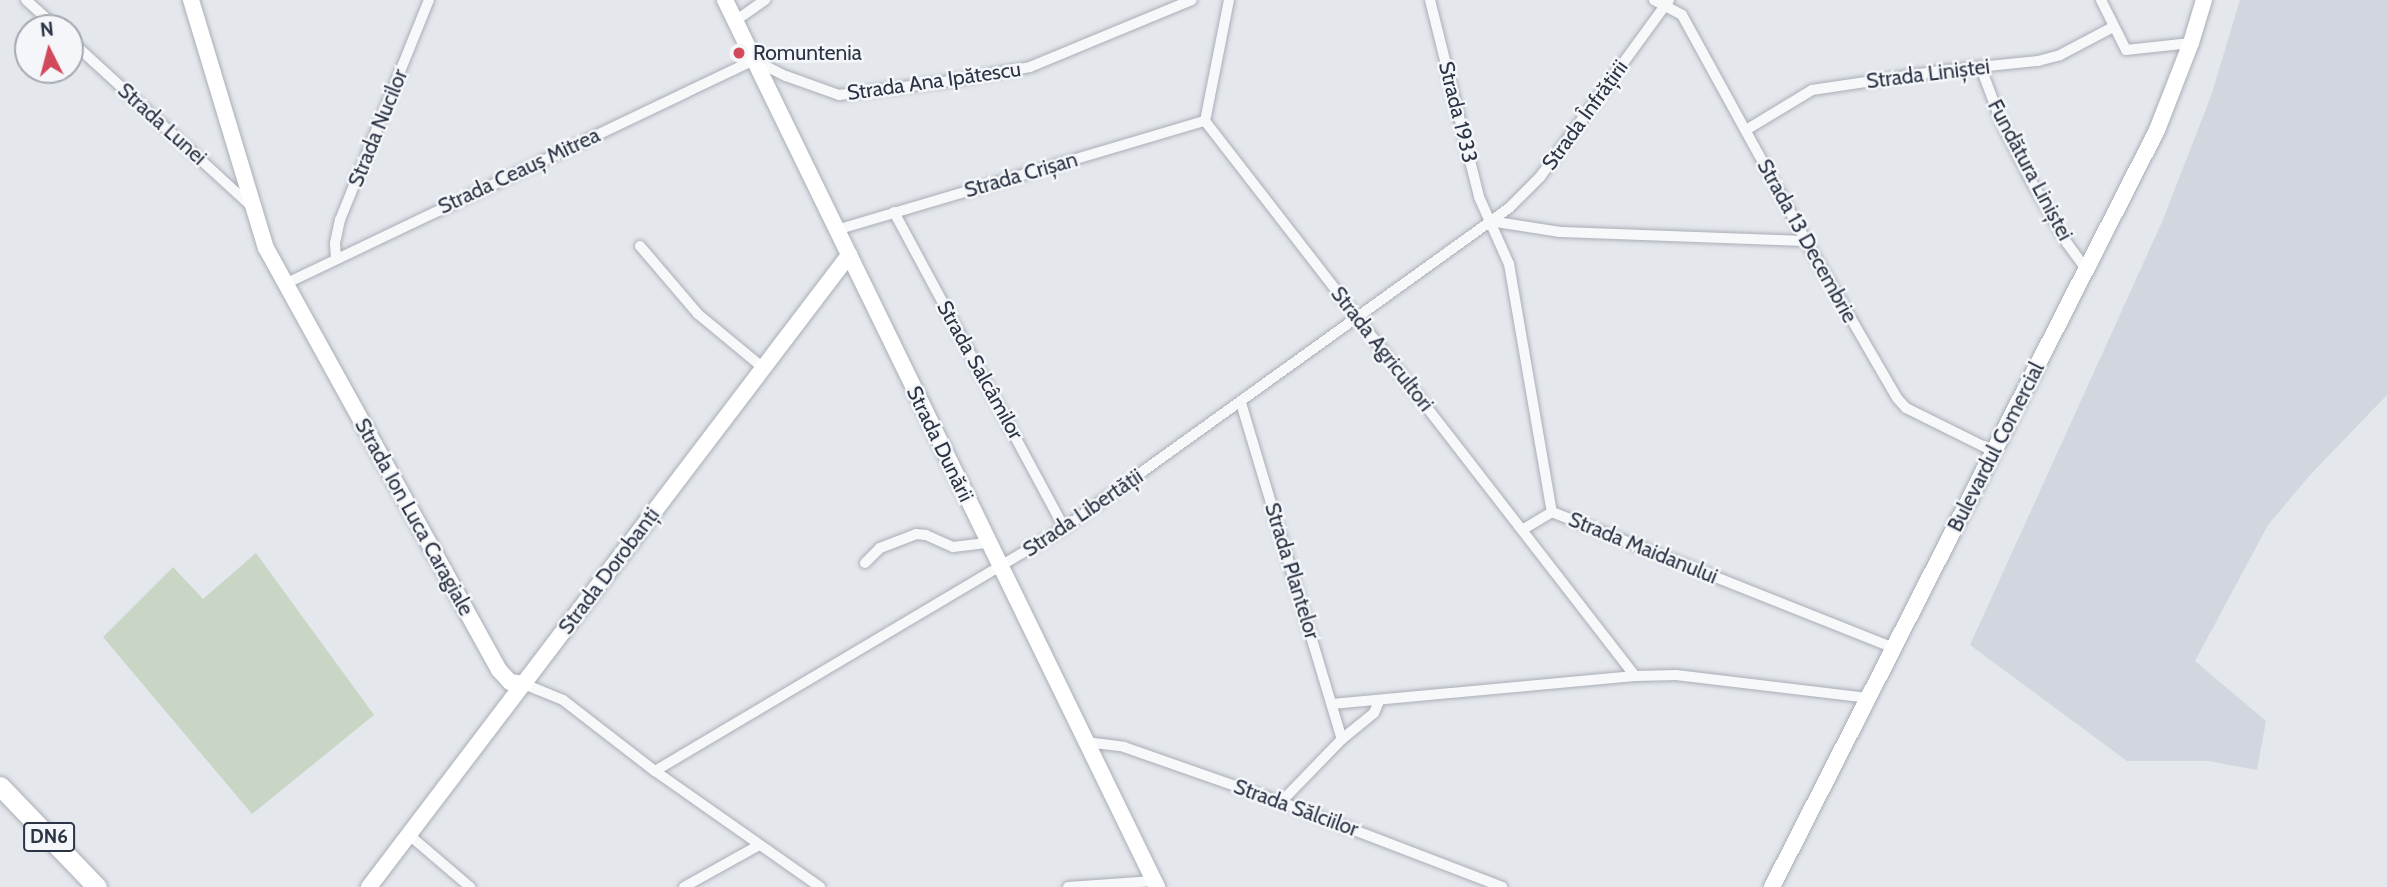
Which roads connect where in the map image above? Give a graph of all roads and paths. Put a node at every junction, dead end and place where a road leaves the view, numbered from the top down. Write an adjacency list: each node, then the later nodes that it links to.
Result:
1 (26, 0): 13 (street)
2 (191, 0): 22 (main road, Strada Ion Luca Caragiale)
3 (429, 0): 29 (street, Strada Nucilor)
4 (725, 0): 14 (main road, Strada Dunării)
5 (765, 0): 14 (street)
6 (1192, 0): 18 (street, Strada Ana Ipătescu)
7 (1229, 0): 20 (street)
8 (1430, 0): 24 (street, Strada 1933)
9 (1654, 0): 12 (street, Strada 13 Decembrie)
10 (2101, 0): 15 (street)
11 (2204, 0): 16 (main road, Bulevardul Comercial)
12 (1667, 4): 21 (street, Strada 13 Decembrie); 24 (street, Strada Înfrățirii)
13 (42, 14)
14 (735, 21): 18 (main road, Strada Dunării)
15 (2113, 27): 16 (street); 19 (street, Strada Liniștei)
16 (2191, 43): 30 (main road, Bulevardul Comercial)
17 (84, 53): 22 (street, Strada Lunei)
18 (754, 60): 25 (main road, Strada Dunării); 29 (street, Strada Ceauș Mitrea)
19 (1981, 68): 21 (street, Strada Liniștei); 30 (street, Fundătura Liniștei)
20 (1205, 121): 23 (street, Strada Crișan); 32 (street, Strada Agricultori)
21 (1746, 130): 26 (street, Strada 13 Decembrie)
22 (254, 209): 31 (main road, Strada Ion Luca Caragiale)
23 (894, 212): 25 (street, Strada Crișan); 37 (street, Strada Salcâmilor)
24 (1490, 222): 26 (street); 32 (street, Strada Libertății); 36 (street, Strada Maidanului)
25 (836, 230): 28 (main road, Strada Dunării)
26 (1806, 241): 35 (street, Strada 13 Decembrie)
27 (640, 246): 33 (street)
28 (849, 255): 33 (main road, Strada Dorobanți); 39 (main road, Strada Dunării)
29 (336, 258): 31 (street, Strada Ceauș Mitrea)
30 (2086, 269): 35 (main road, Bulevardul Comercial)
31 (285, 284): 44 (main road, Strada Ion Luca Caragiale)
32 (1358, 319): 34 (street, Strada Libertății); 38 (street, Strada Agricultori)
33 (762, 368): 44 (main road, Strada Dorobanți)
34 (1241, 403): 37 (street, Strada Libertății); 47 (street, Strada Plantelor)
35 (1993, 451): 42 (main road, Bulevardul Comercial)
36 (1552, 512): 38 (street); 42 (street, Strada Maidanului)
37 (1064, 528): 41 (street, Strada Libertății)
38 (1522, 530): 43 (street, Strada Agricultori)
39 (988, 543): 40 (street); 41 (main road, Strada Dunării)
40 (865, 563)
41 (1001, 568): 49 (main road, Strada Dunării); 50 (street, Strada Libertății)
42 (1894, 648): 45 (main road, Bulevardul Comercial)
43 (1635, 676): 45 (street); 46 (street)
44 (524, 684): 50 (street, Strada Ion Luca Caragiale); 53 (main road, Strada Dorobanți)
45 (1868, 698): 63 (main road, Bulevardul Comercial)
46 (1379, 701): 47 (street); 48 (street)
47 (1332, 704): 48 (street, Strada Plantelor)
48 (1342, 739): 52 (street)
49 (1086, 742): 52 (street, Strada Sălciilor); 55 (main road, Strada Dunării)
50 (655, 771): 54 (street, Strada Ion Luca Caragiale)
51 (0, 786): 56 (highway, DN6)
52 (1281, 802): 62 (street, Strada Sălciilor)
53 (408, 834): 57 (main road, Strada Dorobanți); 58 (street)
54 (759, 845): 59 (street); 60 (street, Strada Ion Luca Caragiale)
55 (1155, 884): 61 (street)
56 (97, 887)
57 (369, 887)
58 (470, 887)
59 (684, 887)
60 (820, 887)
61 (1068, 887)
62 (1502, 887)
63 (1772, 887)

